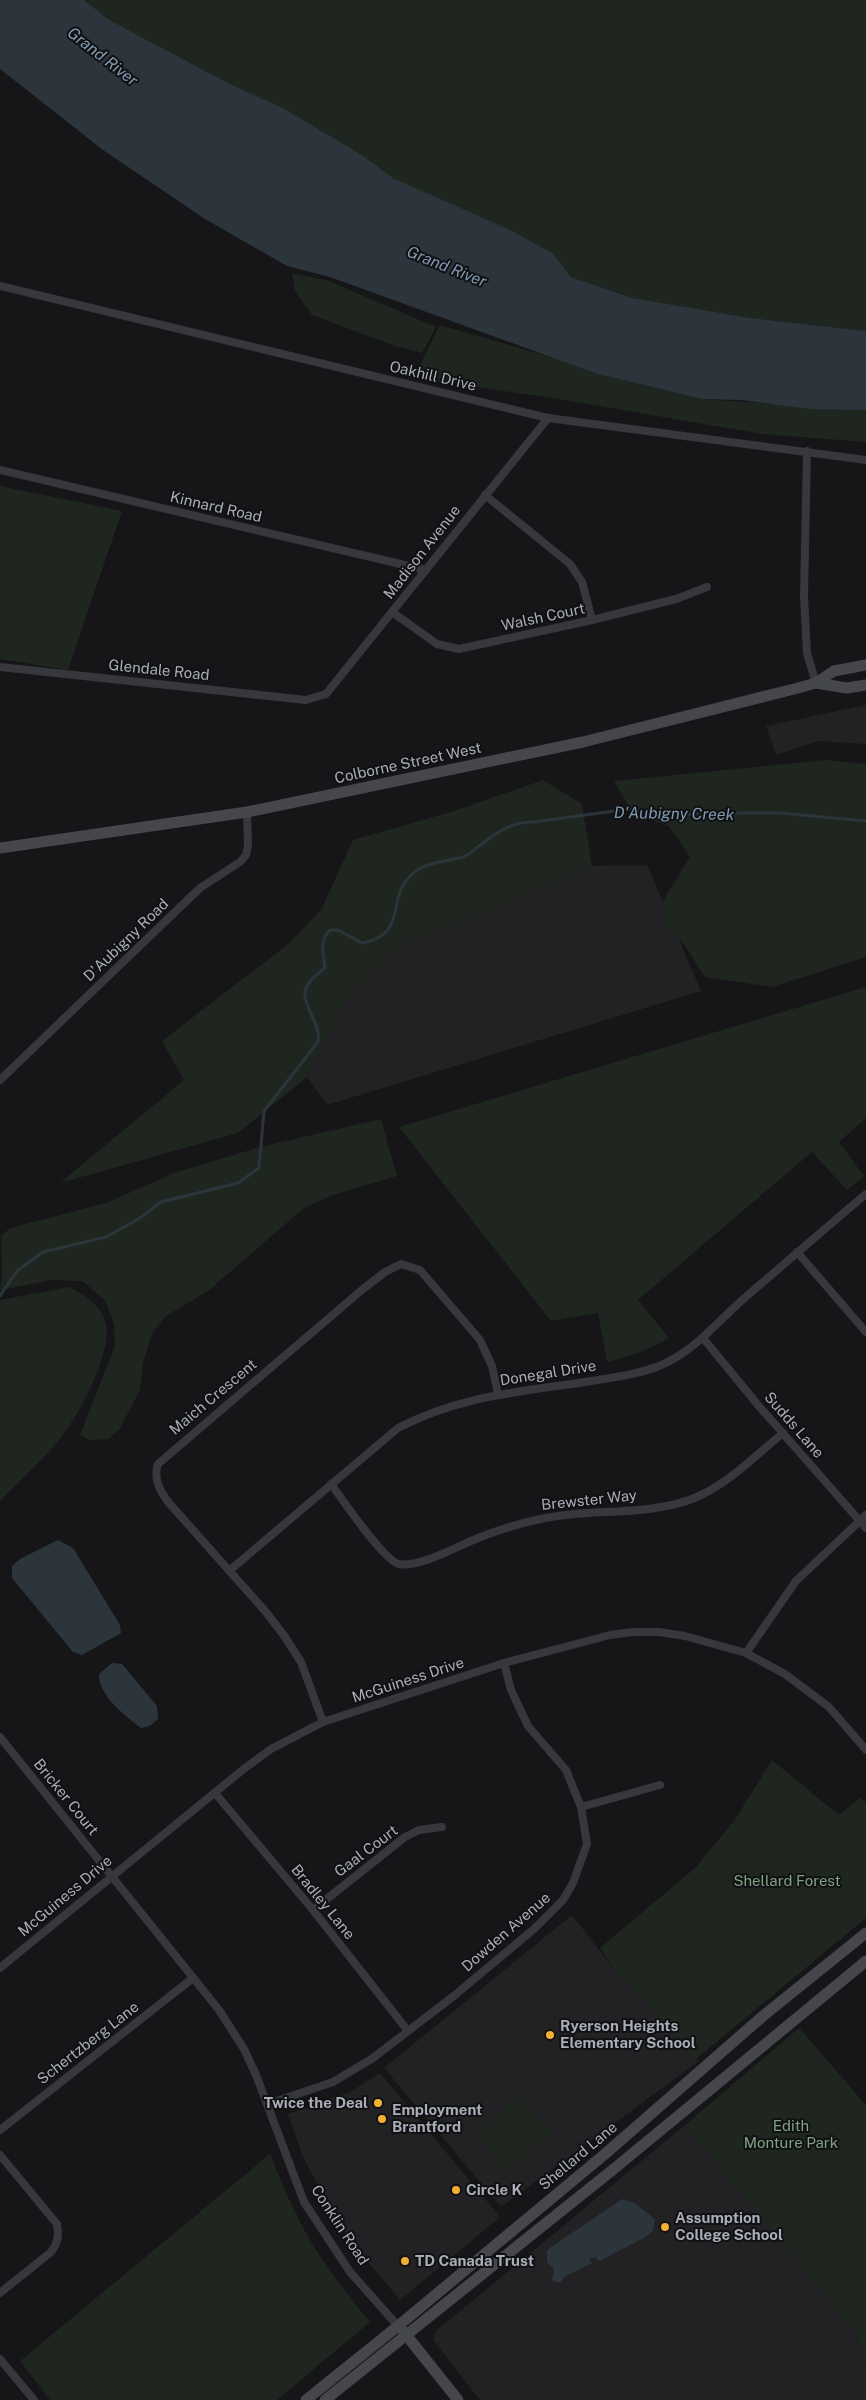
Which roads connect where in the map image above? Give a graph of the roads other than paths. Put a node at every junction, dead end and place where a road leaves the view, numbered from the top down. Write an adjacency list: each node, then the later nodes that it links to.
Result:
1 (0, 287): 2 (street, Oakhill Drive)
2 (548, 418): 3 (street, Oakhill Drive); 6 (street, Madison Avenue)
3 (806, 451): 4 (street, Oakhill Drive); 13 (street)
4 (866, 460)
5 (0, 470): 7 (street, Kinnard Road)
6 (485, 495): 7 (street, Madison Avenue); 10 (street)
7 (426, 570): 9 (street, Madison Avenue)
8 (707, 587): 10 (street, Walsh Court)
9 (392, 612): 10 (street, Walsh Court); 15 (street, Madison Avenue)
10 (592, 620)
11 (866, 665): 13 (main road, Colborne Street West)
12 (0, 667): 15 (street, Glendale Road)
13 (816, 683): 14 (main road, Colborne Street West); 16 (main road, Colborne Street West)
14 (866, 684)
15 (314, 698)
16 (246, 812): 17 (main road, Colborne Street West); 18 (street, D'Aubigny Road)
17 (0, 848)
18 (0, 1080)
19 (866, 1194): 20 (street, Donegal Drive)
20 (797, 1252): 21 (street); 22 (street, Donegal Drive)
21 (866, 1332)
22 (703, 1338): 23 (street, Donegal Drive); 24 (street, Sudds Lane)
23 (498, 1394): 25 (street, Donegal Drive); 28 (street, Maich Crescent)
24 (783, 1433): 25 (street, Brewster Way); 26 (street, Sudds Lane)
25 (330, 1484): 28 (street, Donegal Drive)
26 (863, 1518): 27 (street, Sudds Lane); 29 (street)
27 (866, 1528)
28 (229, 1571): 31 (street, Maich Crescent)
29 (746, 1653): 30 (street, McGuiness Drive); 33 (street, McGuiness Drive)
30 (504, 1663): 31 (street, McGuiness Drive); 36 (street, Dowden Avenue)
31 (323, 1722): 35 (street, McGuiness Drive)
32 (0, 1737): 38 (street, Bricker Court)
33 (866, 1750)
34 (660, 1785): 36 (street)
35 (215, 1793): 38 (street, McGuiness Drive); 39 (street, Bradley Lane)
36 (581, 1807): 44 (street, Dowden Avenue)
37 (442, 1827): 39 (street, Gaal Court)
38 (112, 1875): 42 (street, McGuiness Drive); 43 (street, Conklin Road)
39 (313, 1910): 44 (street, Bradley Lane)
40 (866, 1933): 49 (main road, Shellard Lane)
41 (866, 1961): 50 (main road)
42 (0, 1968)
43 (193, 1978): 45 (street, Conklin Road); 46 (street, Schertzberg Lane)
44 (408, 2031): 45 (street, Dowden Avenue)
45 (268, 2104): 49 (street, Conklin Road)
46 (0, 2130)
47 (0, 2155): 48 (street)
48 (0, 2293)
49 (398, 2326): 50 (main road, Conklin Road); 53 (main road, Shellard Lane)
50 (407, 2336): 54 (main road); 55 (main road, Conklin Road)
51 (0, 2359): 52 (street)
52 (34, 2400)
53 (306, 2400)
54 (325, 2400)
55 (458, 2400)

